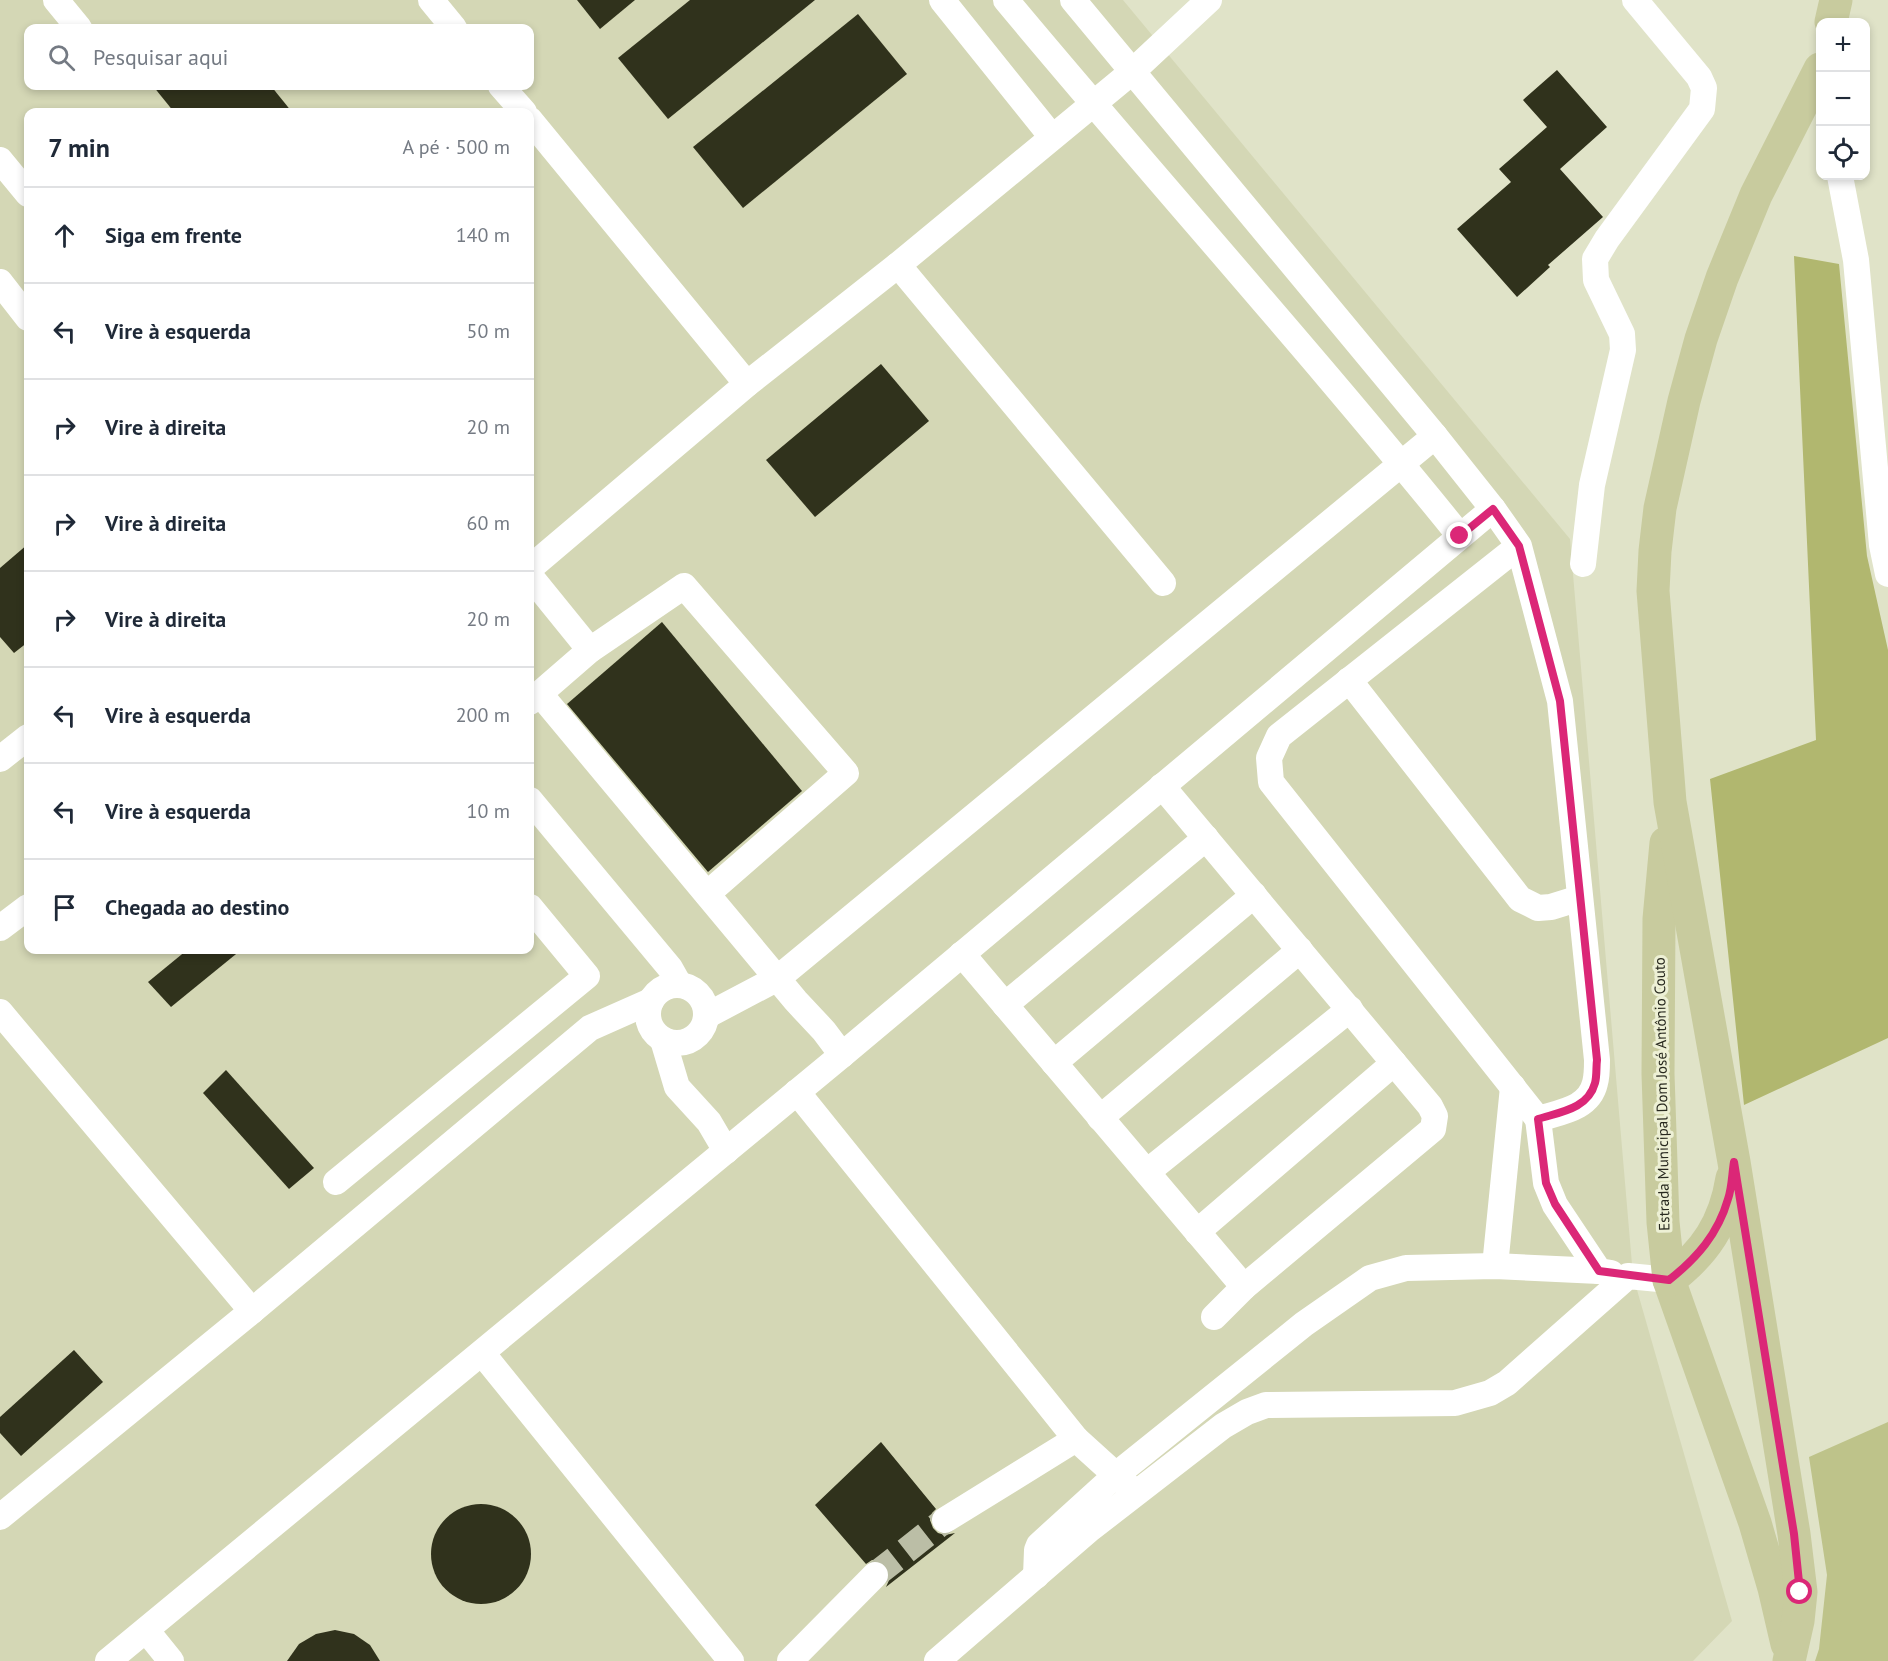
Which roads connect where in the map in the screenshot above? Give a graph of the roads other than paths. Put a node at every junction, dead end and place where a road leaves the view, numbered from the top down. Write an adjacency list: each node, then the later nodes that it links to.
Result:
1 (56, 0): 10 (street)
2 (431, 0): 11 (street)
3 (942, 0): 18 (street)
4 (1006, 0): 15 (street)
5 (1073, 0): 12 (street)
6 (1209, 0): 12 (street)
7 (1635, 0): 29 (street)
8 (1836, 0): 9 (main road)
9 (1832, 18)
10 (76, 24)
11 (451, 24)
12 (1133, 71): 15 (street); 24 (street)
13 (1819, 72): 40 (main road, Estrada Municipal Dom José Antônio Couto)
14 (505, 90): 16 (street)
15 (1093, 104): 18 (street); 25 (street)
16 (520, 108)
17 (534, 125): 23 (street)
18 (1052, 138): 22 (street)
19 (0, 160): 21 (street)
20 (1841, 180): 31 (street)
21 (24, 189)
22 (898, 265): 23 (street); 33 (street)
23 (747, 384): 30 (street)
24 (1435, 436): 25 (street); 26 (street)
25 (1402, 464): 27 (street); 51 (street)
26 (1493, 509): 27 (street); 28 (street)
27 (1460, 536): 39 (street)
28 (1519, 546): 35 (street); 45 (street)
29 (1583, 564)
30 (534, 565)
31 (1888, 574)
32 (534, 581): 34 (street)
33 (1163, 583)
34 (590, 651): 36 (street); 43 (street)
35 (1349, 680): 45 (street); 62 (street)
36 (535, 698): 43 (street)
37 (24, 740): 38 (street)
38 (0, 759)
39 (1162, 786): 42 (street); 50 (street)
40 (1670, 802): 67 (main road, Estrada Municipal Dom José Antônio Couto); 70 (main road, Estrada Municipal Dom José Antônio Couto)
41 (534, 805): 52 (street)
42 (1206, 838): 44 (street); 54 (street)
43 (707, 894): 51 (street)
44 (1254, 895): 49 (street); 60 (street)
45 (1580, 898): 65 (street)
46 (24, 910): 48 (street)
47 (534, 912): 69 (street)
48 (0, 928)
49 (1300, 950): 55 (street); 64 (street)
50 (962, 954): 54 (street); 59 (street)
51 (778, 978): 57 (street); 59 (street)
52 (679, 984): 53 (street); 57 (street)
53 (651, 1000): 58 (street); 78 (street)
54 (1005, 1005): 60 (street)
55 (1350, 1009): 61 (street); 68 (street)
56 (0, 1012): 78 (street)
57 (706, 1016): 58 (street)
58 (663, 1040): 66 (street)
59 (842, 1055): 63 (street)
60 (1054, 1063): 64 (street)
61 (1394, 1063): 71 (street); 77 (street)
62 (1513, 1087): 65 (street); 73 (street)
63 (797, 1092): 66 (street); 81 (street)
64 (1100, 1118): 68 (street)
65 (1538, 1119): 74 (street)
66 (726, 1151): 80 (street)
67 (1734, 1162): 72 (main road); 89 (main road, Estrada Municipal Dom José Antônio Couto)
68 (1146, 1172): 71 (street)
69 (336, 1182)
70 (1663, 1222): 72 (main road); 76 (main road, Estrada Municipal Dom José Antônio Couto)
71 (1197, 1232): 77 (street)
72 (1715, 1232): 76 (main road)
73 (1495, 1266): 74 (street); 82 (street)
74 (1599, 1271): 75 (street)
75 (1628, 1276): 76 (street); 83 (street)
76 (1669, 1280): 89 (main road, Estrada Municipal Dom José Antônio Couto)
77 (1244, 1287): 79 (street)
78 (252, 1311): 84 (street)
79 (1214, 1317)
80 (482, 1353): 88 (street); 92 (street)
81 (1076, 1439): 82 (street); 85 (street)
82 (1116, 1475): 83 (street); 87 (street)
83 (1137, 1493): 87 (street)
84 (4, 1504)
85 (945, 1520)
86 (875, 1575): 93 (street)
87 (1036, 1576): 94 (street)
88 (146, 1630): 90 (street); 91 (street)
89 (1789, 1658)
90 (108, 1661)
91 (171, 1661)
92 (731, 1661)
93 (790, 1661)
94 (937, 1661)

